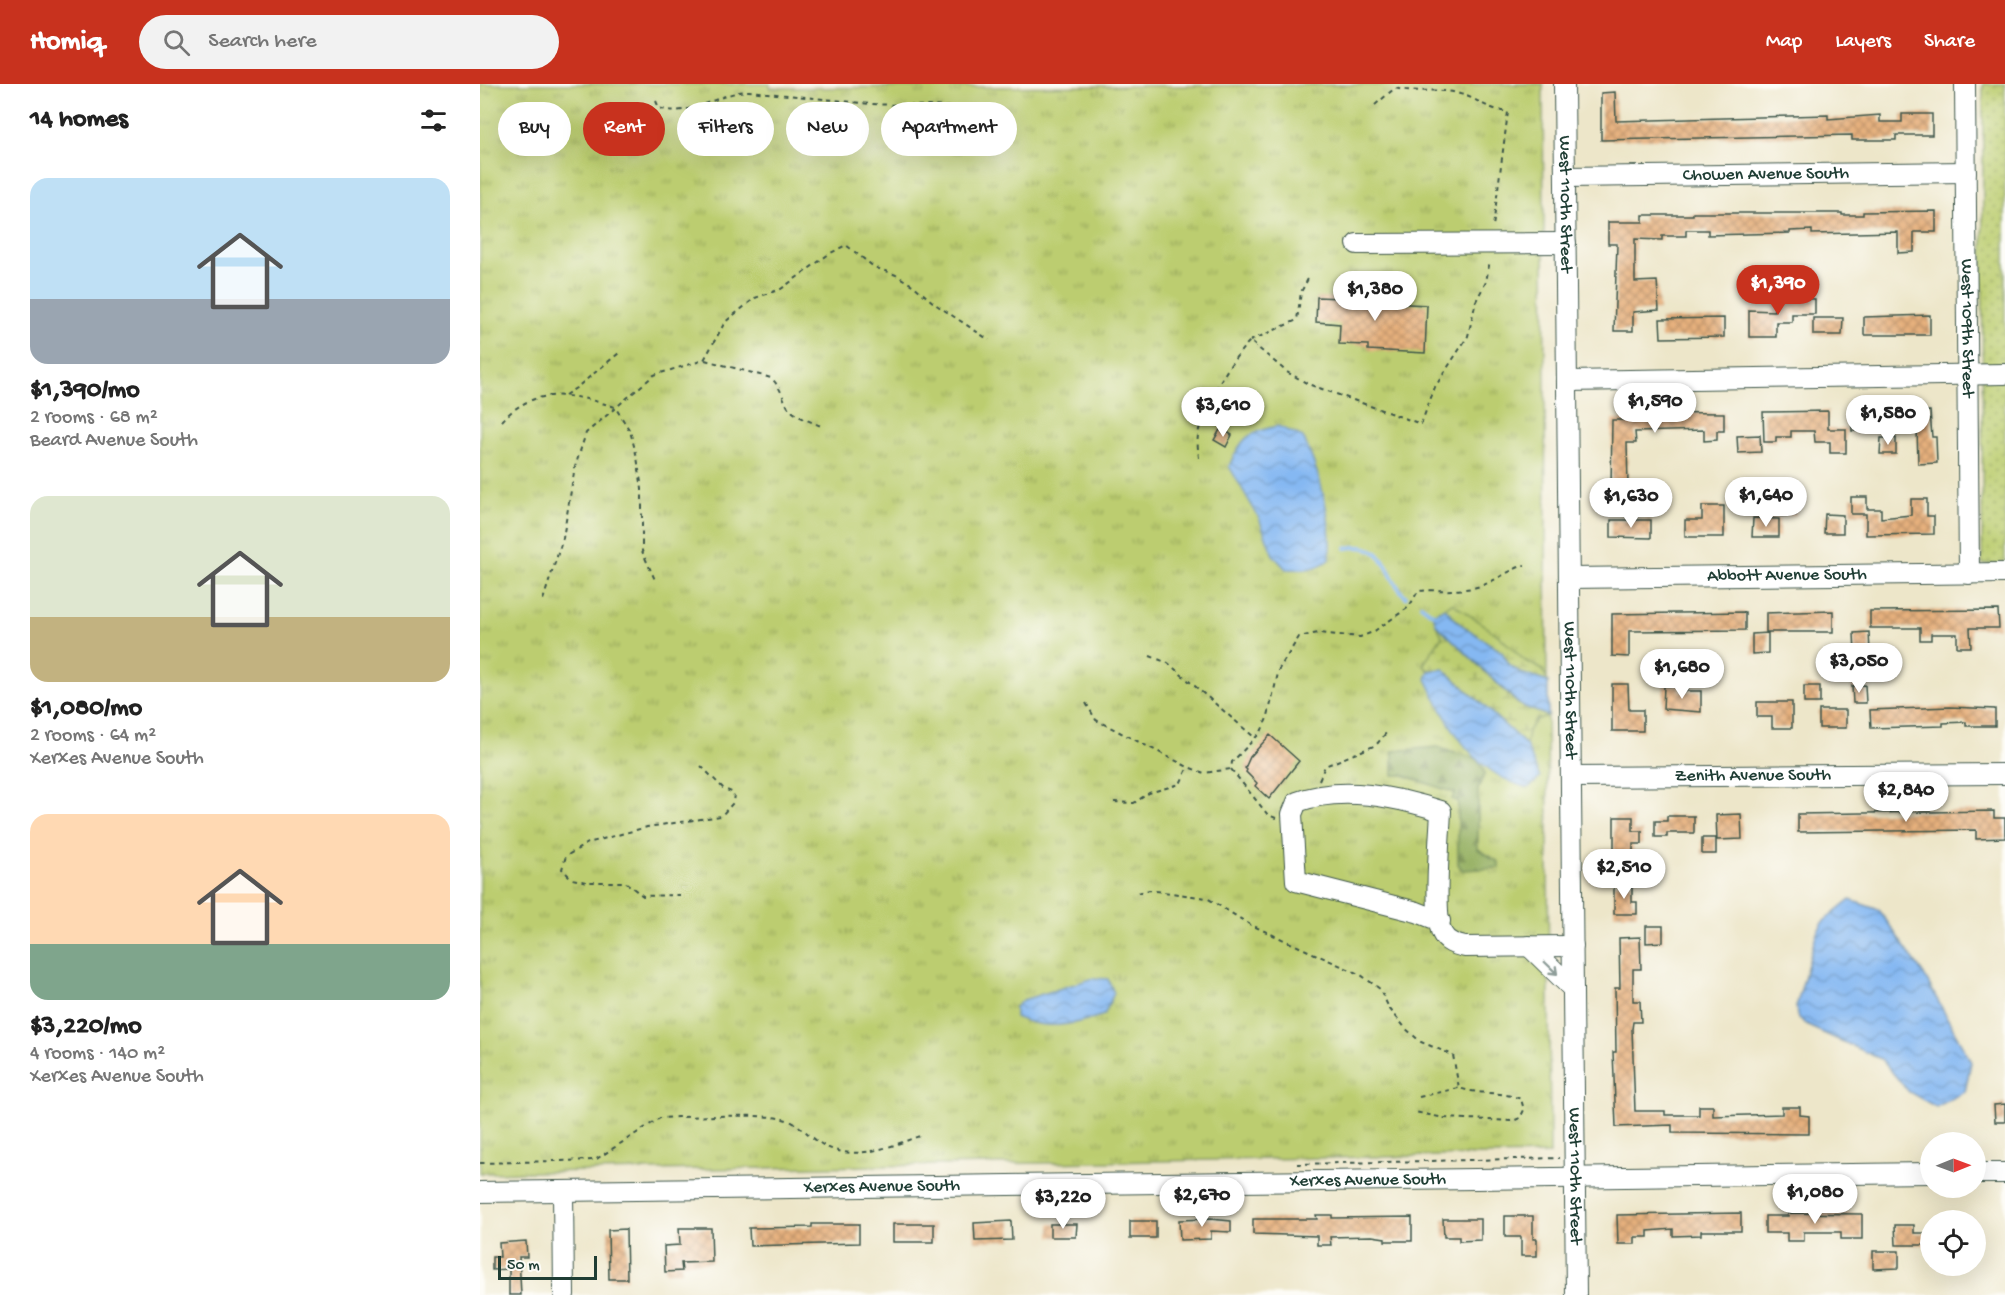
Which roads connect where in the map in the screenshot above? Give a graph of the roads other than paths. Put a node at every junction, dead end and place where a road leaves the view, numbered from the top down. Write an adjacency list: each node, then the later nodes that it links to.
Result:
1 (1564, 84): 4 (street, West 110th Street)
2 (1965, 84): 3 (street, West 109th Street)
3 (1966, 172): 4 (street, Chowen Avenue South); 8 (street, West 109th Street)
4 (1565, 177): 5 (street, West 110th Street)
5 (1566, 243): 6 (street); 9 (street, West 110th Street)
6 (1357, 244)
7 (2005, 374): 8 (street)
8 (1967, 375): 9 (street); 11 (street, West 109th Street)
9 (1567, 381): 12 (street, West 110th Street)
10 (2005, 573): 11 (street, Abbott Avenue South)
11 (1969, 574): 12 (street, Abbott Avenue South)
12 (1569, 578): 14 (street, West 110th Street)
13 (2005, 774): 14 (street, Zenith Avenue South)
14 (1571, 777): 17 (street, West 110th Street)
15 (1440, 921): 15 (street); 16 (street)
16 (1529, 946): 17 (street); 18 (street, one-way to 18)
17 (1573, 946): 18 (street, West 110th Street)
18 (1573, 989): 22 (street, West 110th Street)
19 (1920, 1173): 22 (street, Xerxes Avenue South)
20 (1986, 1173): 21 (street)
21 (2005, 1173)
22 (1575, 1176): 23 (street, Xerxes Avenue South); 26 (street, West 110th Street)
23 (563, 1191): 24 (street, Xerxes Avenue South); 25 (street)
24 (480, 1192)
25 (564, 1295)
26 (1576, 1295)

